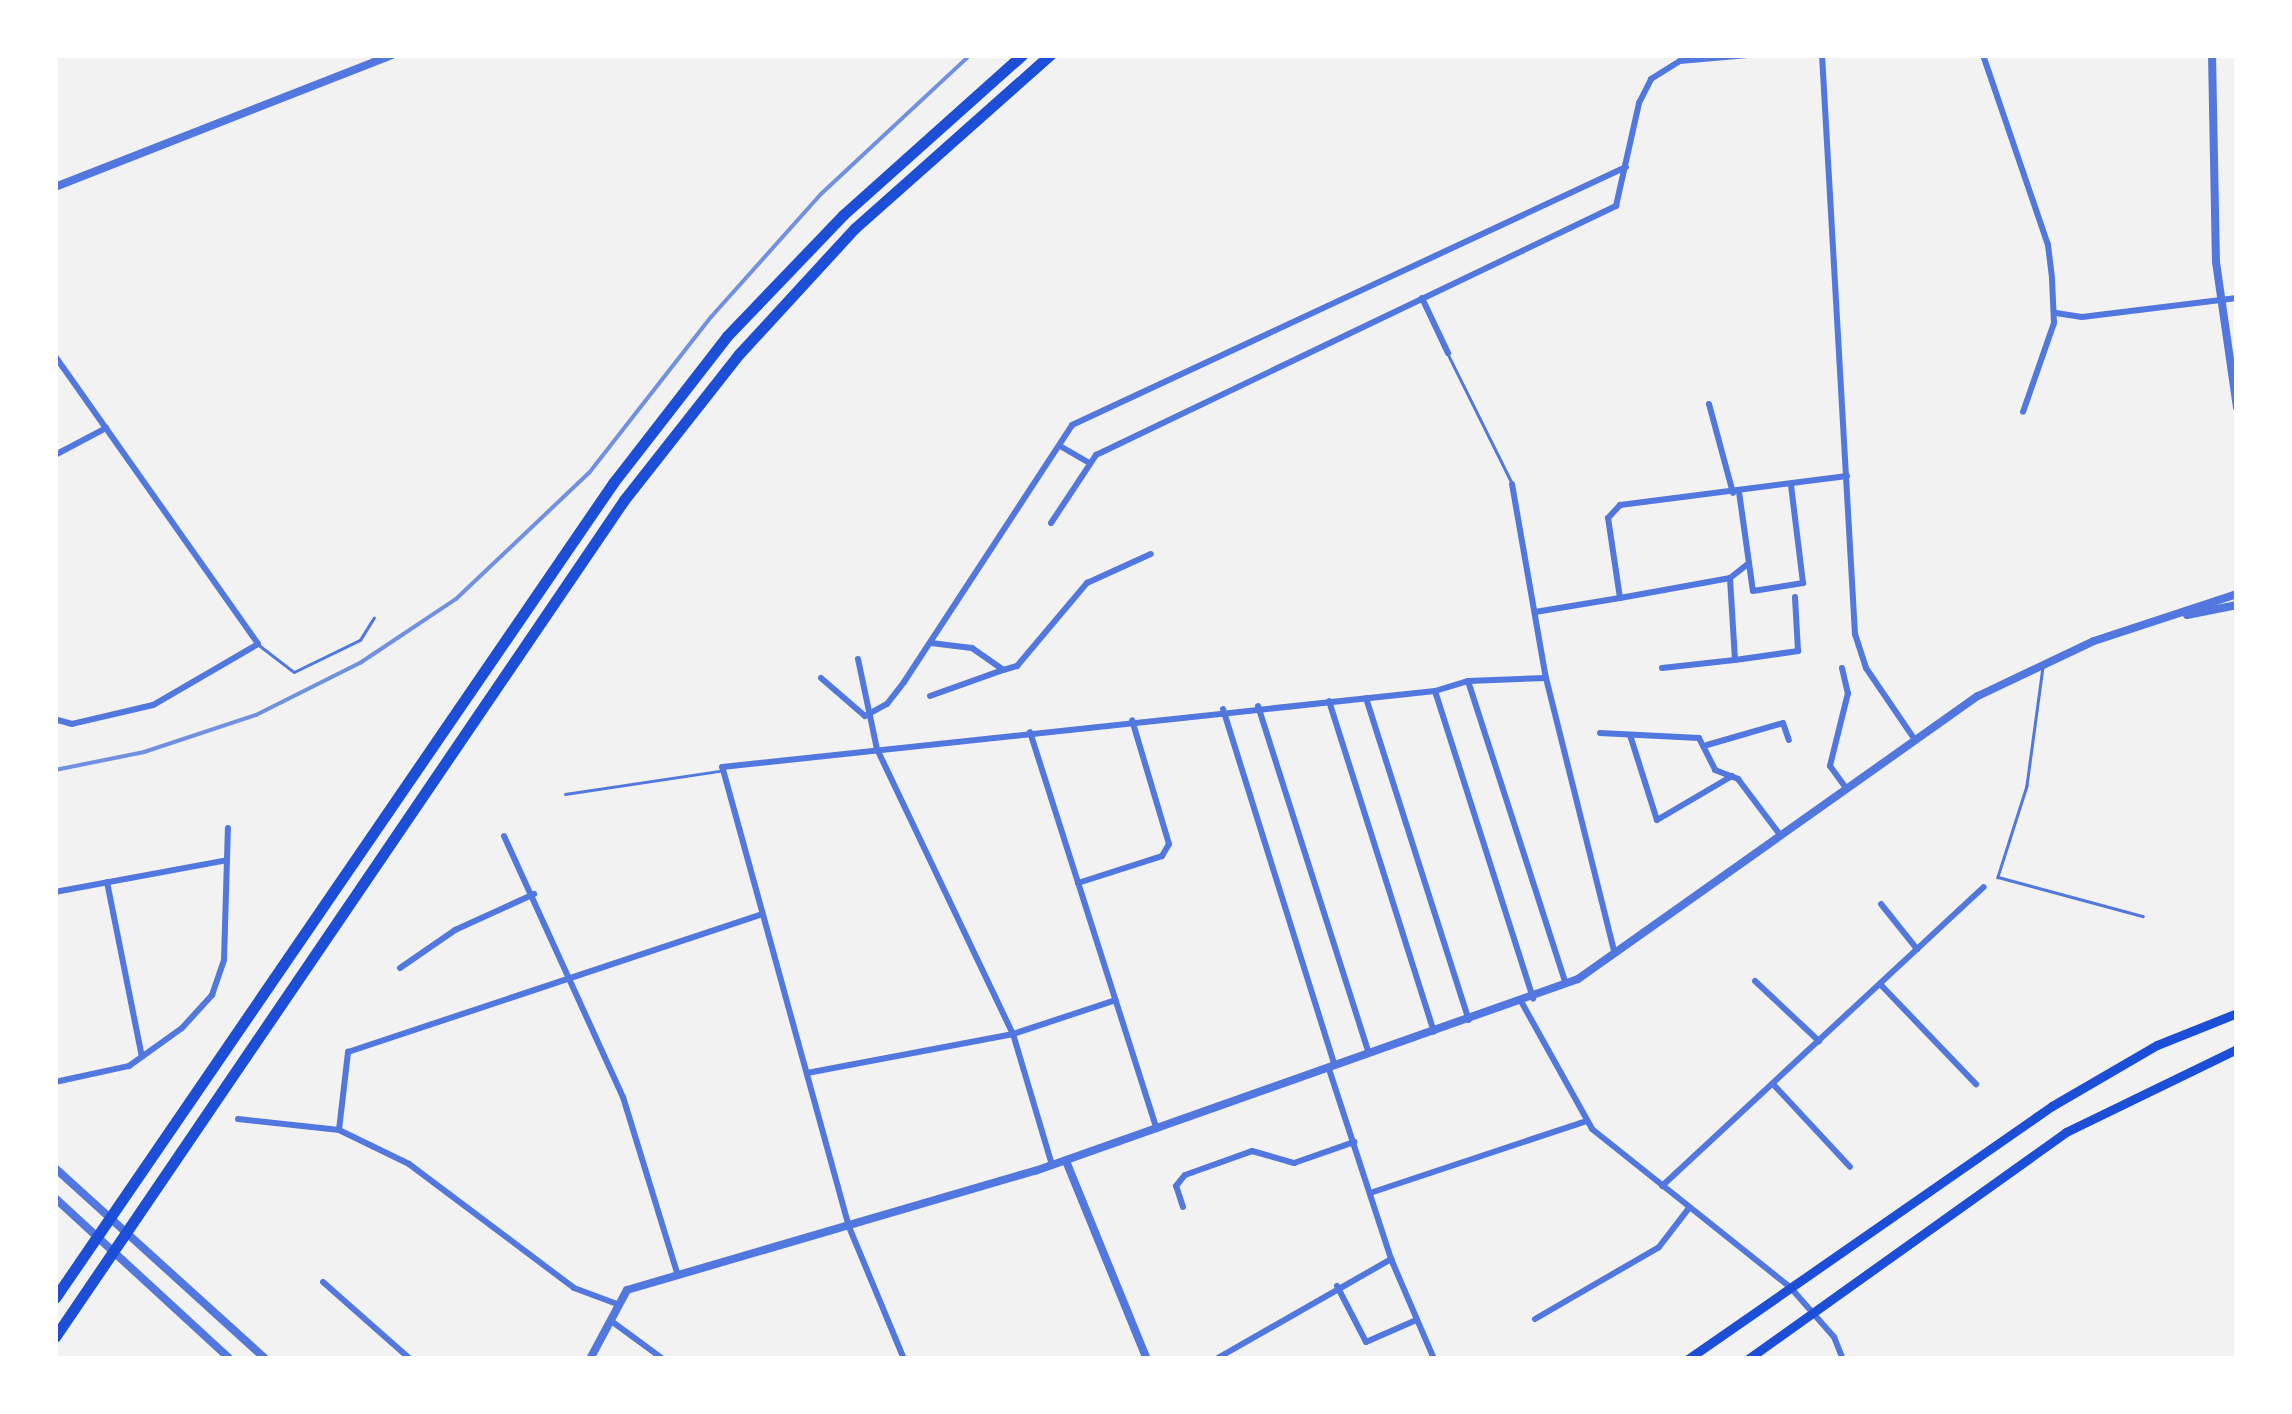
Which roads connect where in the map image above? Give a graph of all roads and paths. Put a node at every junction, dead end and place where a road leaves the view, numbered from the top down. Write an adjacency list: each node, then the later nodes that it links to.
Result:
1 (392, 55): 9 (street)
2 (1022, 55): 124 (highway)
3 (1050, 55): 130 (highway)
4 (1748, 55): 8 (street)
5 (1822, 55): 23 (street)
6 (1983, 55): 13 (street)
7 (2212, 55): 12 (street)
8 (1626, 167): 10 (street); 20 (street)
9 (55, 186)
10 (1422, 298): 14 (street); 22 (street)
11 (2237, 298): 12 (street)
12 (2220, 301): 13 (street); 17 (street)
13 (2056, 313): 18 (street)
14 (1448, 354): 24 (lane)
15 (55, 356): 19 (street)
16 (1709, 404): 26 (street)
17 (2237, 407)
18 (2023, 412)
19 (106, 428): 21 (street); 38 (street)
20 (1060, 446): 22 (street); 39 (street)
21 (55, 455)
22 (1089, 464): 27 (street)
23 (1848, 476): 25 (street); 61 (street)
24 (1512, 484): 35 (street)
25 (1791, 485): 26 (street); 29 (street)
26 (1736, 492): 29 (street); 33 (street)
27 (1051, 524)
28 (1151, 554): 45 (street)
29 (1749, 563): 30 (street)
30 (1730, 578): 33 (street); 41 (street)
31 (2237, 594): 37 (street)
32 (1794, 597): 41 (street)
33 (1620, 598): 35 (street)
34 (2237, 606): 37 (street)
35 (1535, 612): 47 (street)
36 (374, 618): 38 (lane)
37 (2153, 622): 42 (street)
38 (258, 644): 56 (street)
39 (931, 644): 45 (street); 55 (street)
40 (858, 659): 55 (street)
41 (1735, 660): 43 (street)
42 (2045, 661): 61 (street); 80 (lane)
43 (1662, 668)
44 (1842, 668): 67 (street)
45 (1002, 670): 50 (street)
46 (821, 678): 55 (street)
47 (1546, 678): 48 (street); 82 (street)
48 (1468, 680): 49 (street); 86 (street)
49 (1435, 691): 51 (street); 88 (street)
50 (930, 696)
51 (1366, 698): 52 (street); 92 (street)
52 (1329, 701): 53 (street); 93 (street)
53 (1258, 706): 54 (street); 97 (street)
54 (1223, 710): 57 (street); 99 (street)
55 (866, 716): 64 (street)
56 (55, 719)
57 (1132, 720): 58 (street); 74 (street)
58 (1030, 732): 64 (street); 74 (street)
59 (1600, 733): 60 (street)
60 (1629, 735): 63 (street); 66 (street)
61 (1913, 737): 67 (street)
62 (1788, 740): 63 (street)
63 (1708, 745): 66 (street)
64 (877, 749): 65 (street); 94 (street)
65 (720, 770): 68 (lane); 79 (street)
66 (1733, 775): 71 (street)
67 (1845, 787): 71 (street)
68 (564, 794)
69 (228, 828): 72 (street)
70 (504, 836): 77 (street)
71 (1781, 836): 82 (street)
72 (227, 860): 73 (street); 98 (street)
73 (106, 882): 76 (street); 98 (street)
74 (1078, 883): 89 (street)
75 (1984, 887): 81 (street)
76 (55, 892)
77 (534, 894): 83 (street); 84 (street)
78 (1881, 904): 81 (street)
79 (761, 915): 84 (street); 100 (street)
80 (2142, 916)
81 (1917, 949): 87 (street)
82 (1616, 955): 86 (street)
83 (400, 968)
84 (572, 979): 107 (street); 120 (street)
85 (1756, 981): 95 (street)
86 (1566, 984): 88 (street)
87 (1880, 984): 95 (street); 103 (street)
88 (1533, 999): 90 (street)
89 (1116, 1000): 94 (street); 106 (street)
90 (1522, 1003): 92 (street); 105 (street)
91 (2237, 1014): 123 (main road)
92 (1470, 1021): 93 (street)
93 (1435, 1033): 97 (street)
94 (1013, 1034): 100 (street); 110 (street)
95 (1819, 1041): 102 (street)
96 (2237, 1049): 126 (main road)
97 (1370, 1055): 99 (street)
98 (142, 1057): 101 (street)
99 (1332, 1068): 106 (street); 108 (street)
100 (807, 1073): 118 (street)
101 (55, 1082)
102 (1773, 1084): 112 (street); 113 (street)
103 (1976, 1084)
104 (238, 1119): 107 (street)
105 (1586, 1121): 113 (street); 114 (street)
106 (1156, 1129): 109 (street)
107 (339, 1130): 125 (street)
108 (1354, 1142): 114 (street); 116 (street)
109 (1066, 1161): 110 (street); 137 (street)
110 (1052, 1166): 118 (street)
111 (55, 1168): 132 (street)
112 (1850, 1168)
113 (1662, 1186): 117 (street)
114 (1370, 1194): 119 (street)
115 (55, 1198): 131 (street)
116 (1184, 1207)
117 (1689, 1208): 123 (street); 127 (street)
118 (850, 1227): 120 (street); 136 (street)
119 (1391, 1259): 122 (street); 128 (street)
120 (678, 1276): 125 (street)
121 (324, 1282): 133 (street)
122 (1338, 1286): 128 (street); 138 (street)
123 (1790, 1287): 126 (street); 140 (main road)
124 (55, 1298)
125 (617, 1304): 129 (street)
126 (1813, 1312): 141 (main road); 142 (street)
127 (1535, 1319)
128 (1416, 1320): 139 (street)
129 (614, 1323): 134 (street); 135 (street)
130 (55, 1337)
131 (230, 1359)
132 (266, 1359)
133 (410, 1359)
134 (590, 1359)
135 (663, 1359)
136 (904, 1359)
137 (1146, 1359)
138 (1216, 1359)
139 (1434, 1359)
140 (1688, 1359)
141 (1748, 1359)
142 (1843, 1359)

